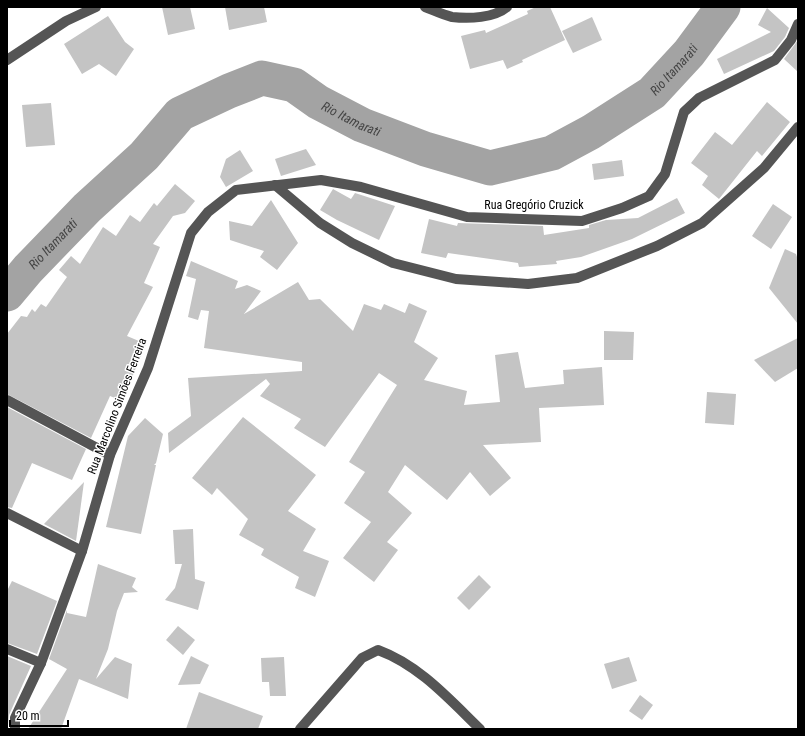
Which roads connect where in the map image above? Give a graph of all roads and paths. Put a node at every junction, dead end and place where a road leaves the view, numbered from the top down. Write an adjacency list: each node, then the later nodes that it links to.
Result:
1 (96, 7): 5 (street)
2 (425, 7): 3 (street)
3 (507, 7)
4 (798, 24): 7 (street, Rua Gregório Cruzick)
5 (7, 60)
6 (798, 127): 7 (street)
7 (275, 185): 9 (street, Rua Marcolino Simões Ferreira)
8 (7, 400): 9 (street)
9 (110, 455): 11 (street, Rua Marcolino Simões Ferreira)
10 (7, 513): 11 (street)
11 (82, 552): 13 (street, Rua Marcolino Simões Ferreira)
12 (7, 649): 13 (street)
13 (41, 663): 14 (street, Rua Marcolino Simões Ferreira)
14 (15, 729)
15 (300, 729): 16 (street)
16 (480, 729)

